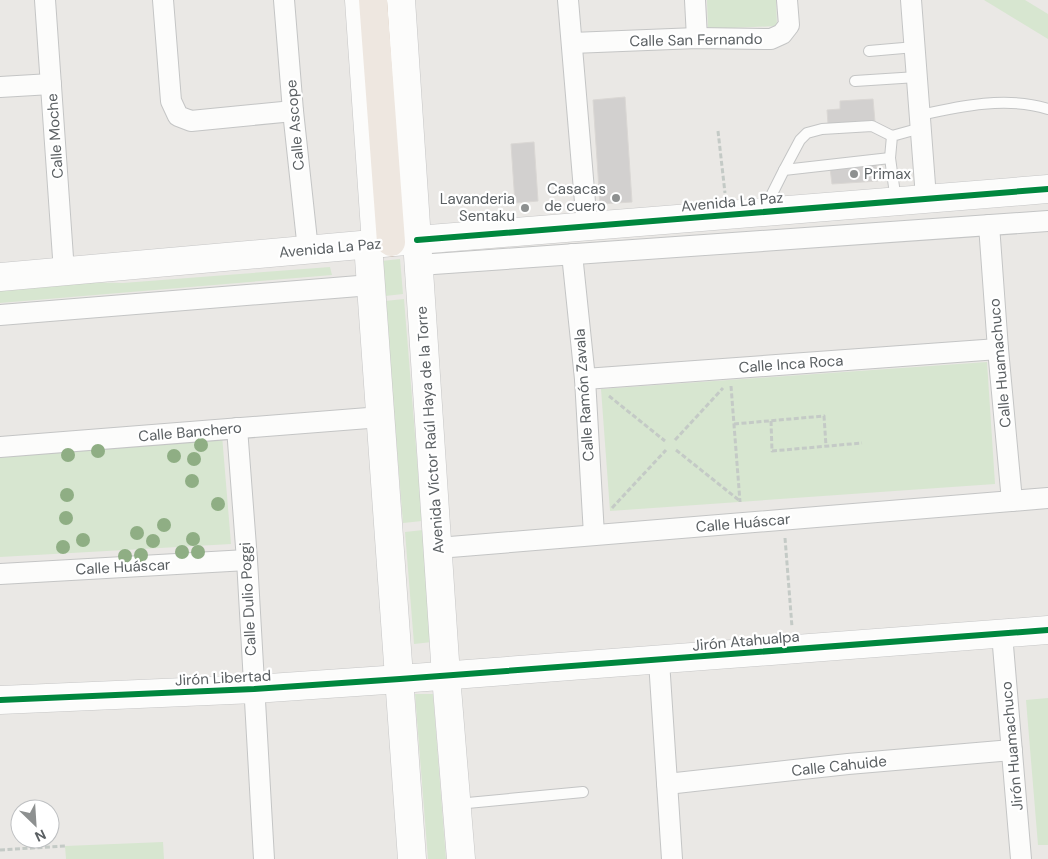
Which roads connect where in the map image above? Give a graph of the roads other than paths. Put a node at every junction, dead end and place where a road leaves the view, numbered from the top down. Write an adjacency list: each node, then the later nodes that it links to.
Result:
1 (45, 0): 18 (street, Calle Moche)
2 (163, 0): 21 (street)
3 (284, 0): 21 (street, Calle Ascope)
4 (359, 0): 33 (main road, Avenida Víctor Raúl Haya de la Torre)
5 (373, 0): 33 (highway)
6 (390, 0): 33 (highway)
7 (401, 0): 33 (main road, Avenida Víctor Raúl Haya de la Torre)
8 (568, 0): 13 (street)
9 (695, 0): 12 (street)
10 (787, 0): 12 (street, Calle San Fernando)
11 (911, 0): 14 (street)
12 (696, 38): 13 (street, Calle San Fernando)
13 (572, 43): 32 (street)
14 (915, 47): 15 (lane); 16 (street)
15 (869, 51)
16 (917, 77): 17 (lane); 22 (street)
17 (854, 80)
18 (51, 84): 19 (street); 36 (street, Calle Moche)
19 (0, 87)
20 (1048, 109): 22 (lane)
21 (293, 111): 34 (street, Calle Ascope)
22 (921, 121): 23 (lane); 27 (street)
23 (892, 136): 24 (lane); 25 (lane)
24 (890, 158): 25 (lane); 28 (lane)
25 (784, 170): 29 (lane)
26 (1048, 189): 27 (main road, Avenida La Paz)
27 (926, 198): 28 (main road, Avenida La Paz)
28 (896, 201): 29 (main road, Avenida La Paz)
29 (763, 212): 32 (main road, Avenida La Paz)
30 (1048, 221): 31 (street, Avenida La Paz)
31 (989, 225): 35 (street, Avenida La Paz); 40 (street, Calle Huamachuco)
32 (587, 226): 33 (main road, Avenida La Paz)
33 (396, 246): 34 (main road, Avenida La Paz); 35 (street, Avenida La Paz); 38 (main road, Avenida Víctor Raúl Haya de la Torre); 48 (main road, Avenida Víctor Raúl Haya de la Torre)
34 (308, 250): 36 (main road, Avenida La Paz)
35 (572, 254): 41 (street, Calle Ramón Zavala)
36 (64, 272): 37 (main road, Avenida La Paz)
37 (0, 277)
38 (371, 285): 39 (street); 42 (main road, Avenida Víctor Raúl Haya de la Torre)
39 (0, 315)
40 (998, 349): 41 (street, Calle Inca Roca); 46 (street, Calle Huamachuco)
41 (584, 379): 47 (street, Calle Ramón Zavala)
42 (381, 417): 43 (street, Calle Banchero); 55 (main road, Avenida Víctor Raúl Haya de la Torre)
43 (237, 428): 44 (street, Calle Banchero); 49 (street, Calle Dulio Poggi)
44 (0, 447)
45 (1048, 498): 46 (street, Calle Huáscar)
46 (1012, 501): 47 (street, Calle Huáscar)
47 (594, 535): 48 (street, Calle Huáscar)
48 (438, 548): 54 (main road, Avenida Víctor Raúl Haya de la Torre)
49 (247, 560): 50 (street, Calle Huáscar); 56 (street, Calle Dulio Poggi)
50 (0, 574)
51 (1048, 630): 52 (main road, Jirón Atahualpa)
52 (1002, 634): 53 (main road, Jirón Atahualpa); 58 (street, Jirón Huamachuco)
53 (660, 661): 54 (main road, Jirón Atahualpa); 59 (street)
54 (446, 676): 55 (main road, Jirón Libertad); 61 (main road, Avenida Víctor Raúl Haya de la Torre)
55 (400, 679): 56 (main road, Jirón Libertad); 63 (main road, Avenida Víctor Raúl Haya de la Torre)
56 (254, 689): 57 (main road, Jirón Libertad); 62 (street, Calle Dulio Poggi)
57 (0, 700)
58 (1012, 750): 59 (street, Calle Cahuide); 66 (street, Jirón Huamachuco)
59 (667, 784): 65 (street)
60 (583, 792): 61 (lane)
61 (456, 804): 64 (main road, Avenida Víctor Raúl Haya de la Torre)
62 (264, 859)
63 (412, 859)
64 (461, 859)
65 (672, 859)
66 (1022, 859)

